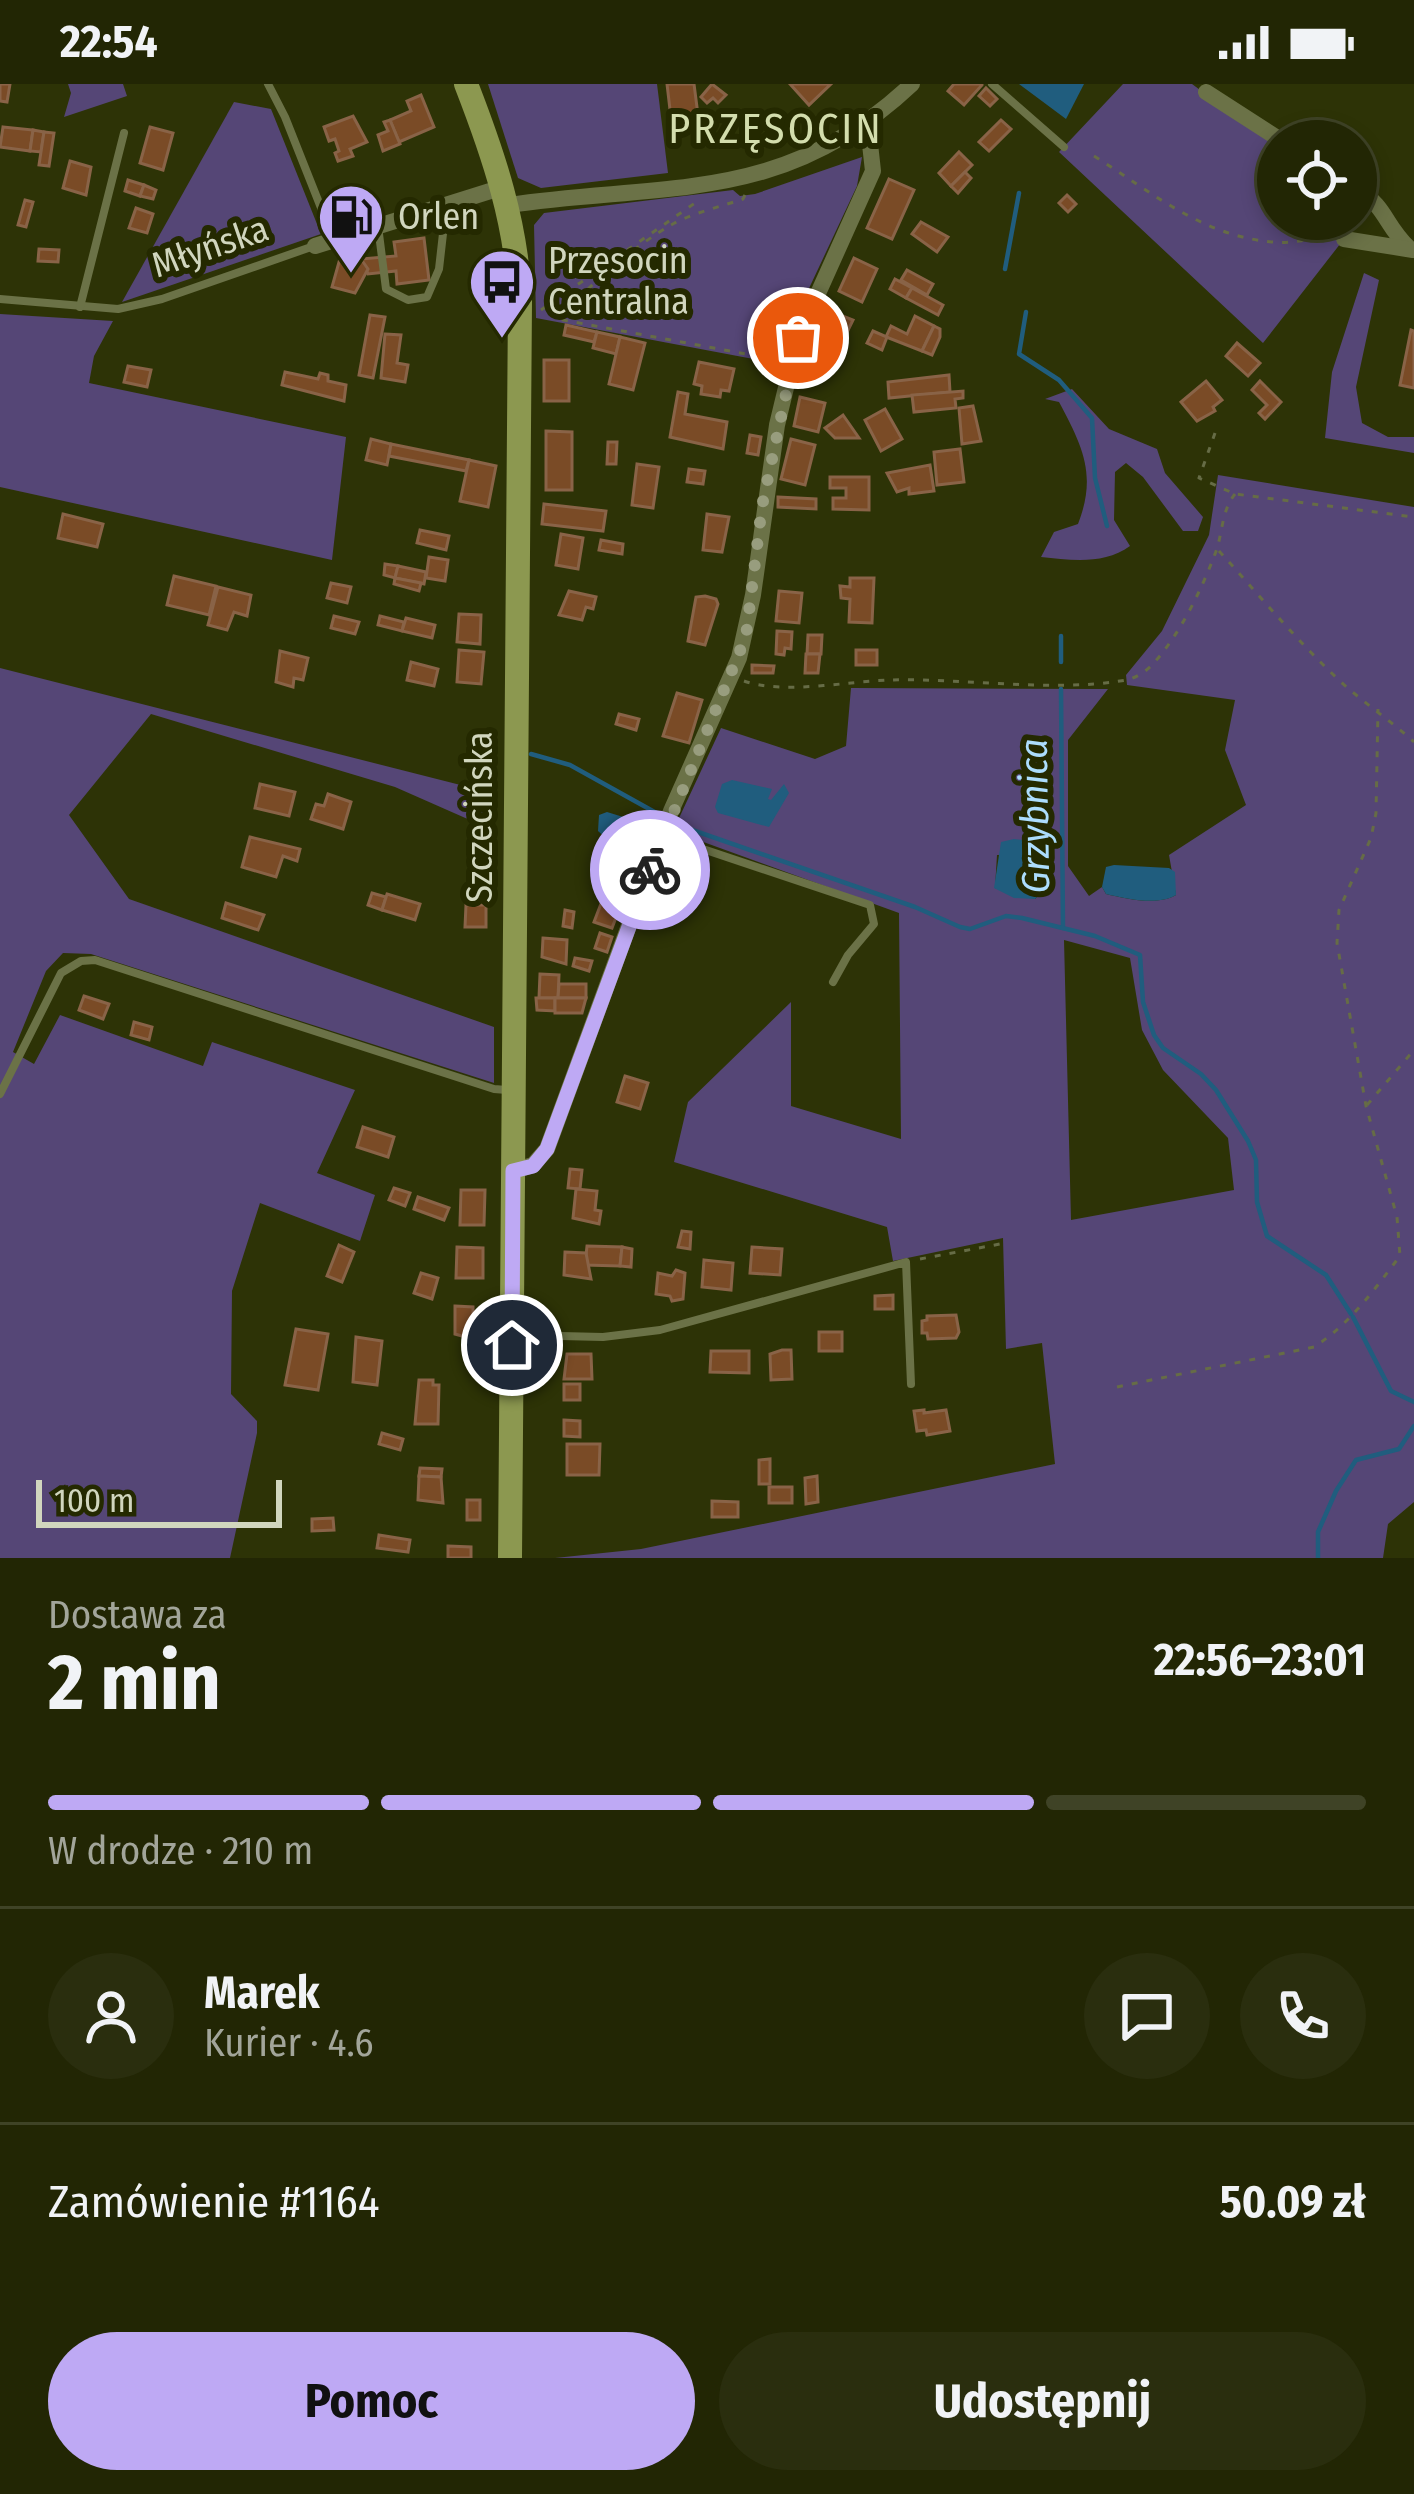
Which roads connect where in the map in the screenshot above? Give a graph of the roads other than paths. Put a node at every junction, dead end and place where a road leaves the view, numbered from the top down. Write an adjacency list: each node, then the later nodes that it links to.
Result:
1 (268, 84): 15 (lane)
2 (466, 84): 10 (street, Szczecińska)
3 (912, 84): 7 (street, Młyńska)
4 (992, 84): 9 (lane)
5 (1206, 92): 6 (street)
6 (1257, 125)
7 (860, 128): 10 (street, Młyńska); 19 (street)
8 (124, 133): 18 (lane)
9 (1064, 147)
10 (506, 196): 12 (street, Młyńska); 21 (street, Szczecińska)
11 (1377, 201): 16 (street)
12 (446, 203): 13 (street, Młyńska); 13 (lane)
13 (377, 224): 15 (street, Młyńska)
14 (1351, 240): 16 (street)
15 (324, 243): 18 (lane, Młyńska)
16 (1412, 249)
17 (0, 299): 18 (lane, Młyńska)
18 (80, 307)
19 (662, 835): 20 (lane); 23 (street)
20 (833, 982)
21 (514, 1090): 22 (lane); 23 (street, Szczecińska)
22 (0, 1094)
23 (513, 1171): 24 (street, Szczecińska)
24 (512, 1335): 25 (lane); 26 (street, Szczecińska)
25 (911, 1384)
26 (510, 1558)

